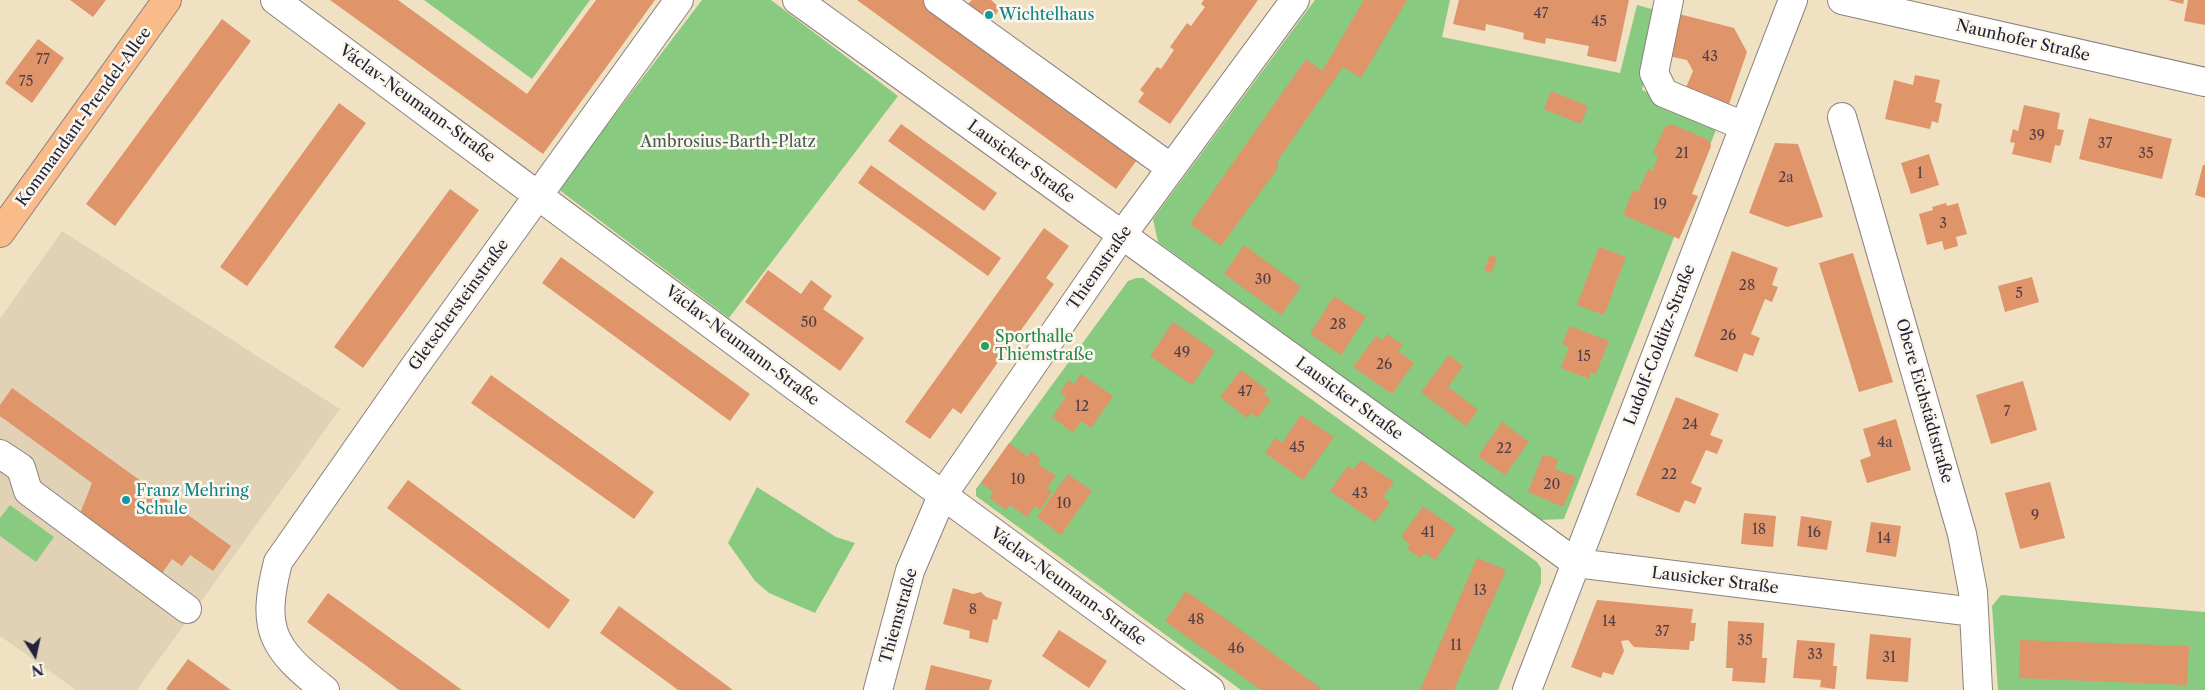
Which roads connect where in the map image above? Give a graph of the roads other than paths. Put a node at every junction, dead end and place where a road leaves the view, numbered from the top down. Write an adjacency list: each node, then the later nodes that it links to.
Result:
1 (167, 0): 15 (main road, Kommandant-Prendel-Allee)
2 (275, 0): 14 (street, Václav-Neumann-Straße)
3 (679, 0): 14 (street, Gletschersteinstraße)
4 (797, 0): 16 (street, Lausicker Straße)
5 (938, 0): 13 (street)
6 (1296, 0): 13 (street, Thiemstraße)
7 (1669, 0): 12 (street)
8 (1793, 0): 12 (street, Ludolf-Colditz-Straße)
9 (1842, 0): 10 (street, Naunhofer Straße)
10 (2205, 82)
11 (1842, 117): 21 (street, Obere Eichstädtstraße)
12 (1744, 126): 19 (street, Ludolf-Colditz-Straße)
13 (1171, 168): 16 (street, Thiemstraße)
14 (539, 194): 18 (street, Václav-Neumann-Straße); 22 (street, Gletschersteinstraße)
15 (0, 234)
16 (1122, 235): 18 (street, Thiemstraße); 19 (street, Lausicker Straße)
17 (0, 454): 20 (street)
18 (942, 496): 23 (street, Thiemstraße); 24 (street, Václav-Neumann-Straße)
19 (1576, 563): 21 (street, Lausicker Straße); 25 (street, Ludolf-Colditz-Straße)
20 (188, 609)
21 (1974, 612): 26 (street, Obere Eichstädtstraße)
22 (325, 690)
23 (878, 690)
24 (1210, 690)
25 (1527, 690)
26 (1978, 690)

